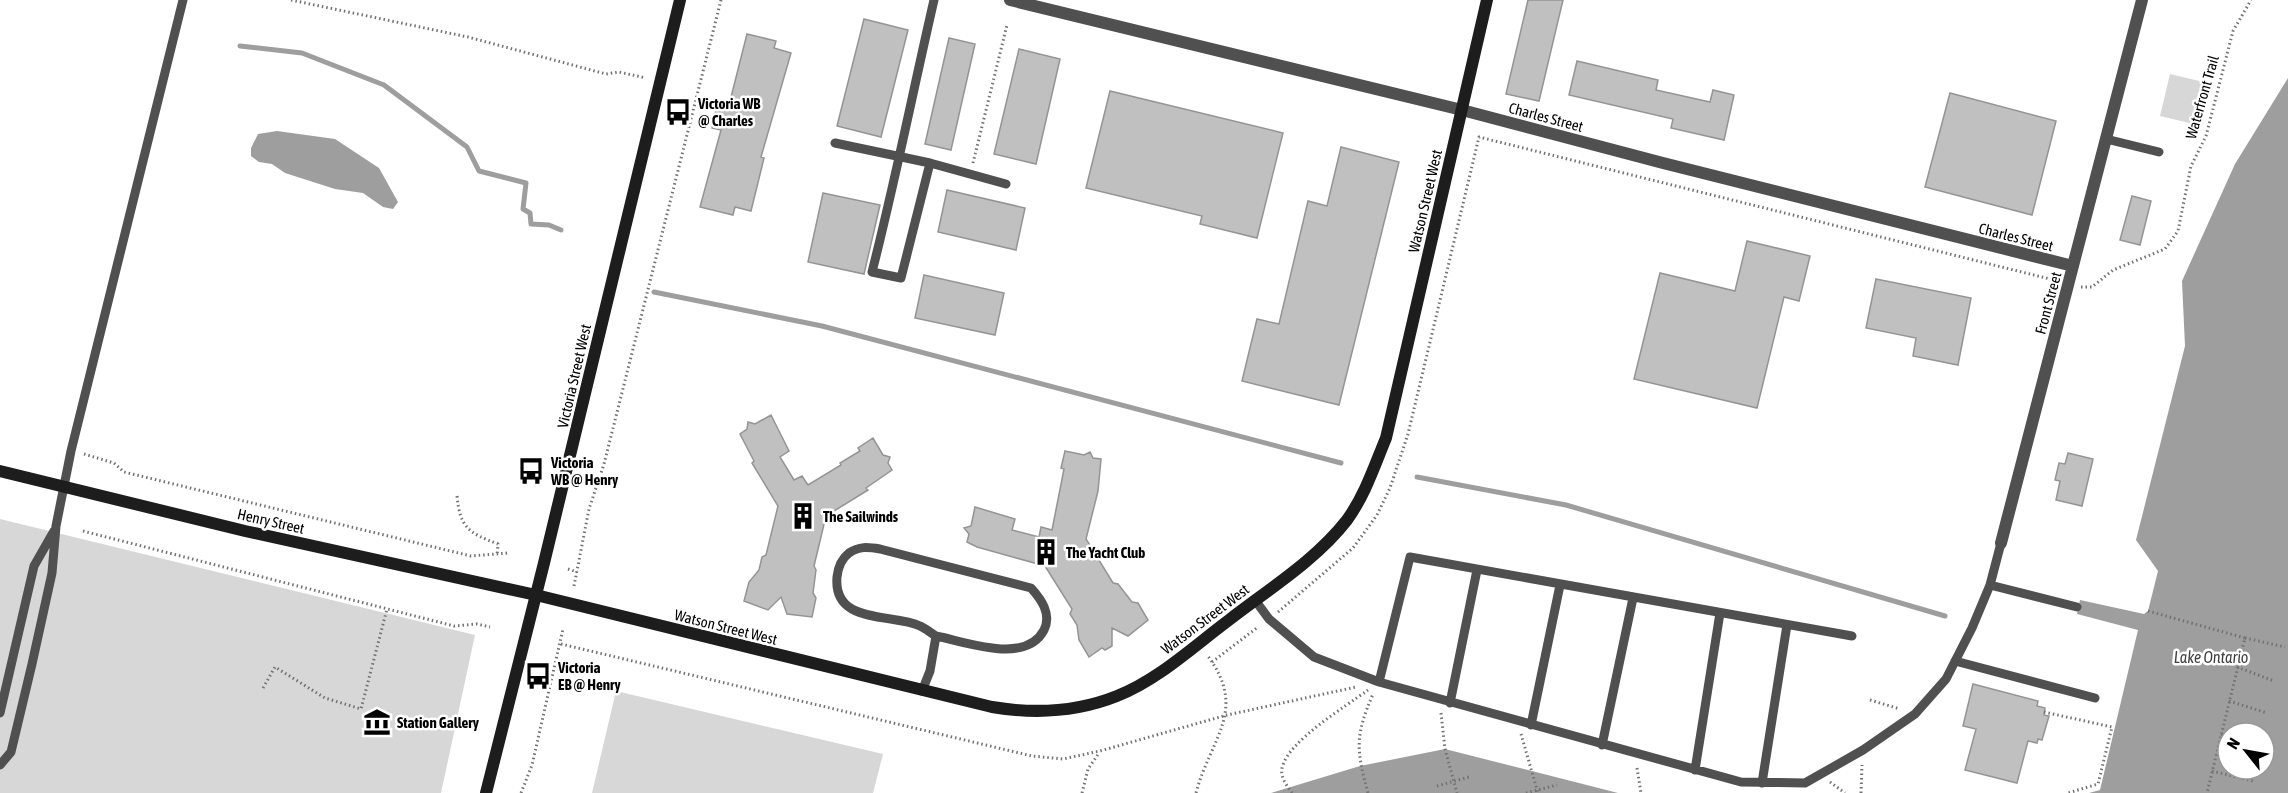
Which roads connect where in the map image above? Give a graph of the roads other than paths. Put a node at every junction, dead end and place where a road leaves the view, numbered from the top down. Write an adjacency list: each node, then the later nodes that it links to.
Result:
1 (183, 0): 16 (lane)
2 (680, 0): 22 (street, Victoria Street West)
3 (934, 0): 11 (lane)
4 (1010, 0): 7 (street, Charles Street)
5 (1487, 0): 7 (street, Watson Street West)
6 (2142, 0): 8 (street, Front Street)
7 (1462, 110): 14 (street, Charles Street); 24 (street, Watson Street West)
8 (2106, 139): 10 (lane); 14 (street, Front Street)
9 (835, 143): 11 (lane)
10 (2159, 152)
11 (899, 156): 12 (lane); 12 (lane)
12 (930, 163): 13 (lane)
13 (1006, 184)
14 (2073, 266): 18 (street, Front Street)
15 (0, 471): 16 (street, Henry Street)
16 (64, 488): 17 (lane); 22 (street, Henry Street)
17 (56, 526): 35 (lane); 38 (lane)
18 (2001, 543): 21 (lane)
19 (1477, 570): 20 (lane); 31 (lane); 34 (lane)
20 (1560, 585): 23 (lane); 36 (lane)
21 (1990, 585): 25 (lane); 30 (lane)
22 (536, 595): 32 (street, Watson Street West); 41 (street, Victoria Street West)
23 (1634, 598): 26 (lane); 37 (lane)
24 (1255, 600): 31 (lane); 32 (street, Watson Street West)
25 (2077, 607)
26 (1720, 613): 27 (lane); 39 (lane)
27 (1787, 625): 29 (lane); 40 (lane)
28 (936, 636): 28 (lane); 32 (lane)
29 (1852, 636)
30 (1955, 661): 33 (lane); 40 (lane)
31 (1379, 682): 34 (lane)
32 (922, 691)
33 (2095, 698)
34 (1445, 702): 36 (lane)
35 (0, 713)
36 (1531, 725): 37 (lane)
37 (1602, 745): 39 (lane)
38 (0, 765)
39 (1695, 770): 40 (lane)
40 (1762, 783)
41 (486, 793)

